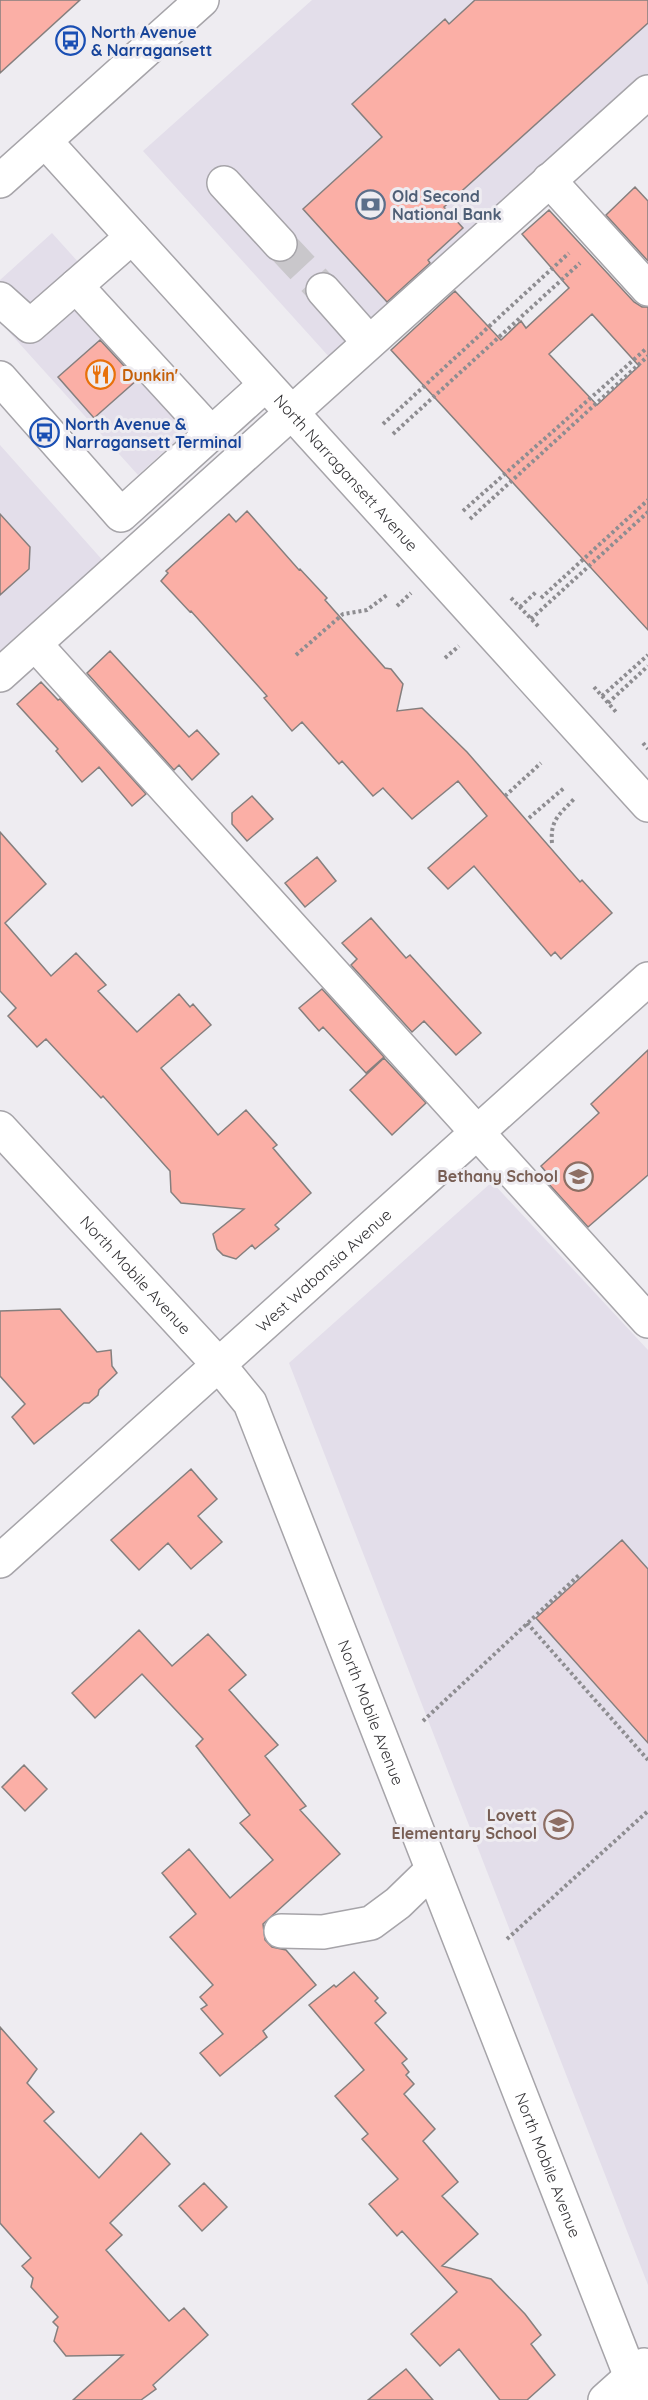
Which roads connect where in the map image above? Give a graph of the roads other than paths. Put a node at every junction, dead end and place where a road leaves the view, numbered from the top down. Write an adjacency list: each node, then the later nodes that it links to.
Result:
1 (202, 0): 3 (street)
2 (648, 92): 4 (street)
3 (45, 141): 5 (street); 7 (street, North Narragansett Avenue)
4 (549, 180): 10 (street); 13 (street)
5 (0, 181)
6 (225, 183): 8 (street)
7 (132, 237): 9 (street); 15 (street, North Narragansett Avenue)
8 (280, 244)
9 (76, 286): 12 (street); 17 (street)
10 (648, 289)
11 (323, 290): 13 (street)
12 (0, 299)
13 (369, 342): 16 (street)
14 (0, 378): 17 (street)
15 (265, 385): 16 (street, North Narragansett Avenue); 17 (street)
16 (291, 413): 18 (street); 20 (street, North Narragansett Avenue)
17 (212, 433)
18 (35, 644): 19 (street); 23 (street)
19 (0, 675)
20 (648, 805)
21 (648, 979): 23 (street, West Wabansia Avenue)
22 (0, 1128): 25 (street, North Mobile Avenue)
23 (477, 1133): 24 (street); 25 (street, West Wabansia Avenue)
24 (648, 1321)
25 (219, 1365): 26 (street, West Wabansia Avenue); 27 (street, North Mobile Avenue)
26 (0, 1561)
27 (432, 1870): 28 (street); 29 (street, North Mobile Avenue)
28 (281, 1931)
29 (639, 2380): 30 (street)
30 (605, 2400)

